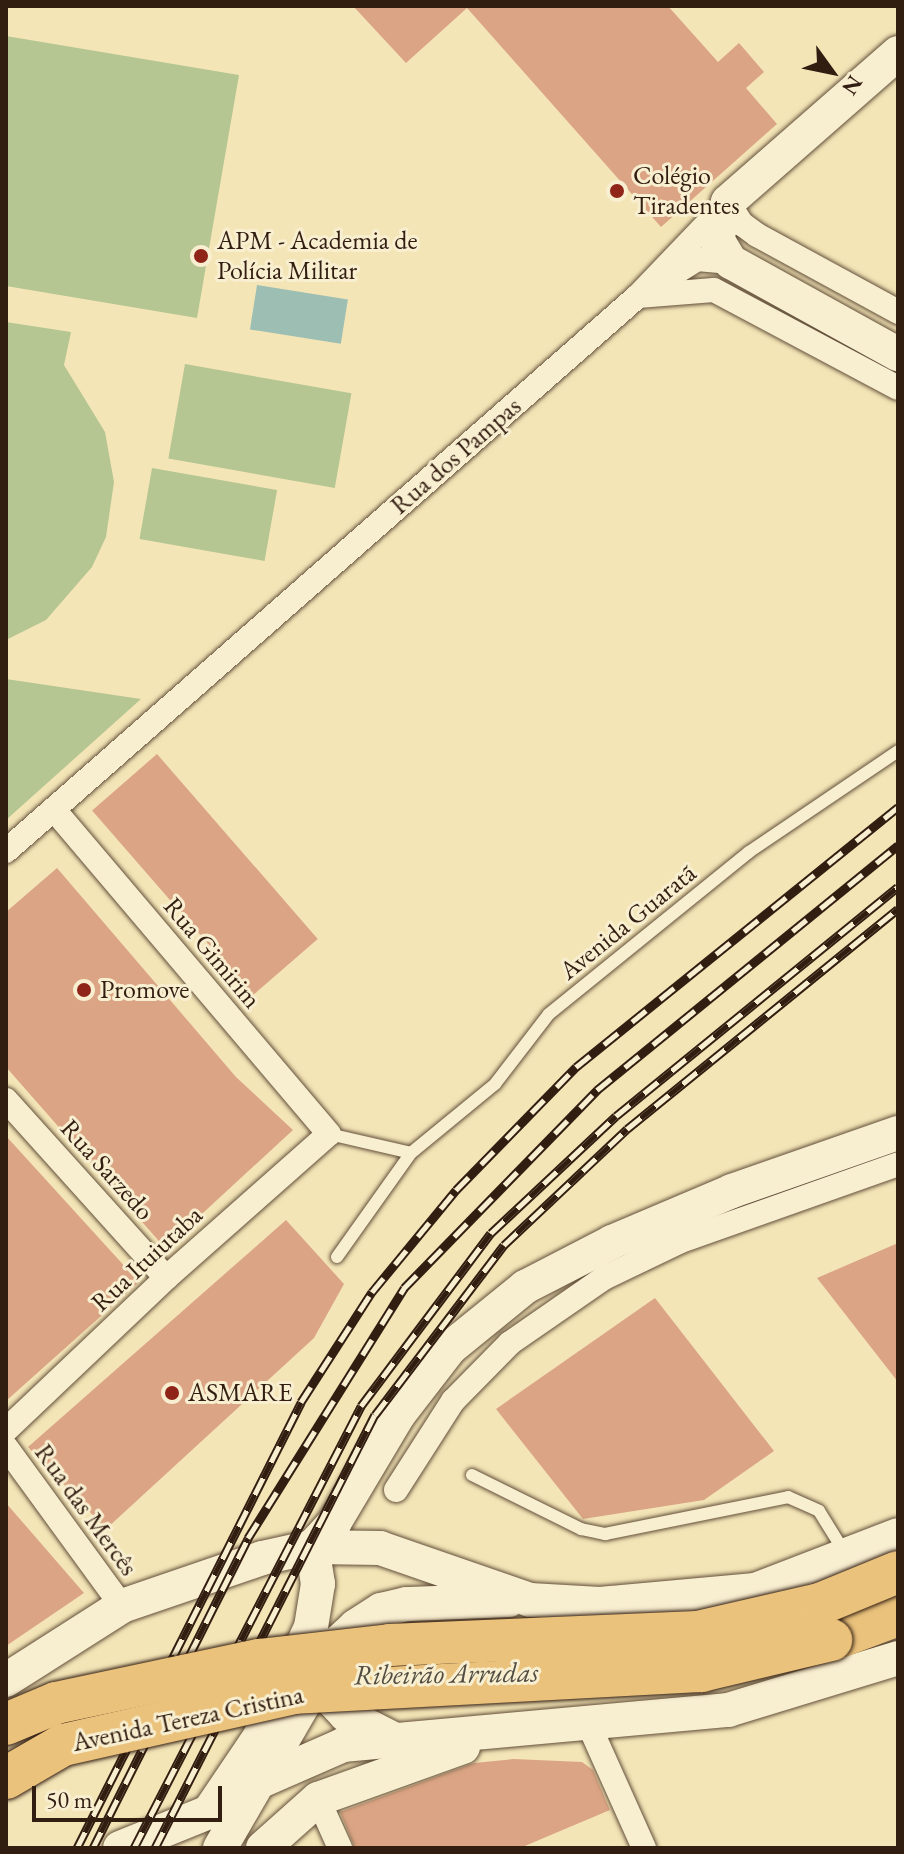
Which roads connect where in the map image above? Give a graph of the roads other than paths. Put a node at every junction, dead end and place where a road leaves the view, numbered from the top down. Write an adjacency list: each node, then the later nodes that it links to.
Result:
1 (898, 53): 2 (main road, Rua dos Pampas)
2 (728, 202): 3 (main road); 4 (street, Rua dos Pampas); 5 (street)
3 (744, 269): 4 (street); 6 (main road)
4 (638, 296): 7 (street); 9 (street, Rua dos Pampas)
5 (898, 312)
6 (898, 354)
7 (898, 388)
8 (898, 751): 14 (lane, Avenida Guaratã)
9 (53, 809): 10 (street, Rua dos Pampas); 13 (street, Rua Gimirim)
10 (6, 851)
11 (6, 1100): 17 (street, Rua Sarzedo)
12 (898, 1133): 23 (main road)
13 (329, 1134): 14 (lane); 17 (street, Rua Ituiutaba)
14 (411, 1153): 16 (lane, Avenida Guaratã)
15 (898, 1164): 21 (street)
16 (337, 1257)
17 (166, 1278): 18 (street, Rua Ituiutaba)
18 (6, 1430)
19 (6, 1447): 27 (street, Rua das Mercês)
20 (472, 1475): 24 (lane)
21 (396, 1490)
22 (898, 1535): 24 (main road)
23 (312, 1547): 26 (main road); 27 (main road); 39 (main road)
24 (847, 1556): 26 (main road)
25 (898, 1572): 32 (highway, Avenida Tereza Cristina, bridge)
26 (530, 1600): 31 (main road)
27 (122, 1606): 30 (main road)
28 (898, 1615): 37 (highway, Avenida Tereza Cristina, bridge)
29 (898, 1658): 33 (main road)
30 (6, 1680)
31 (318, 1685): 35 (main road); 36 (main road)
32 (6, 1724)
33 (589, 1725): 34 (main road); 44 (street)
34 (506, 1732): 35 (main road); 38 (main road)
35 (395, 1740): 36 (main road)
36 (268, 1770): 39 (main road); 41 (main road)
37 (6, 1778)
38 (318, 1799): 42 (main road); 43 (street)
39 (209, 1812): 40 (main road)
40 (120, 1848)
41 (220, 1848)
42 (263, 1848)
43 (340, 1848)
44 (644, 1848)

